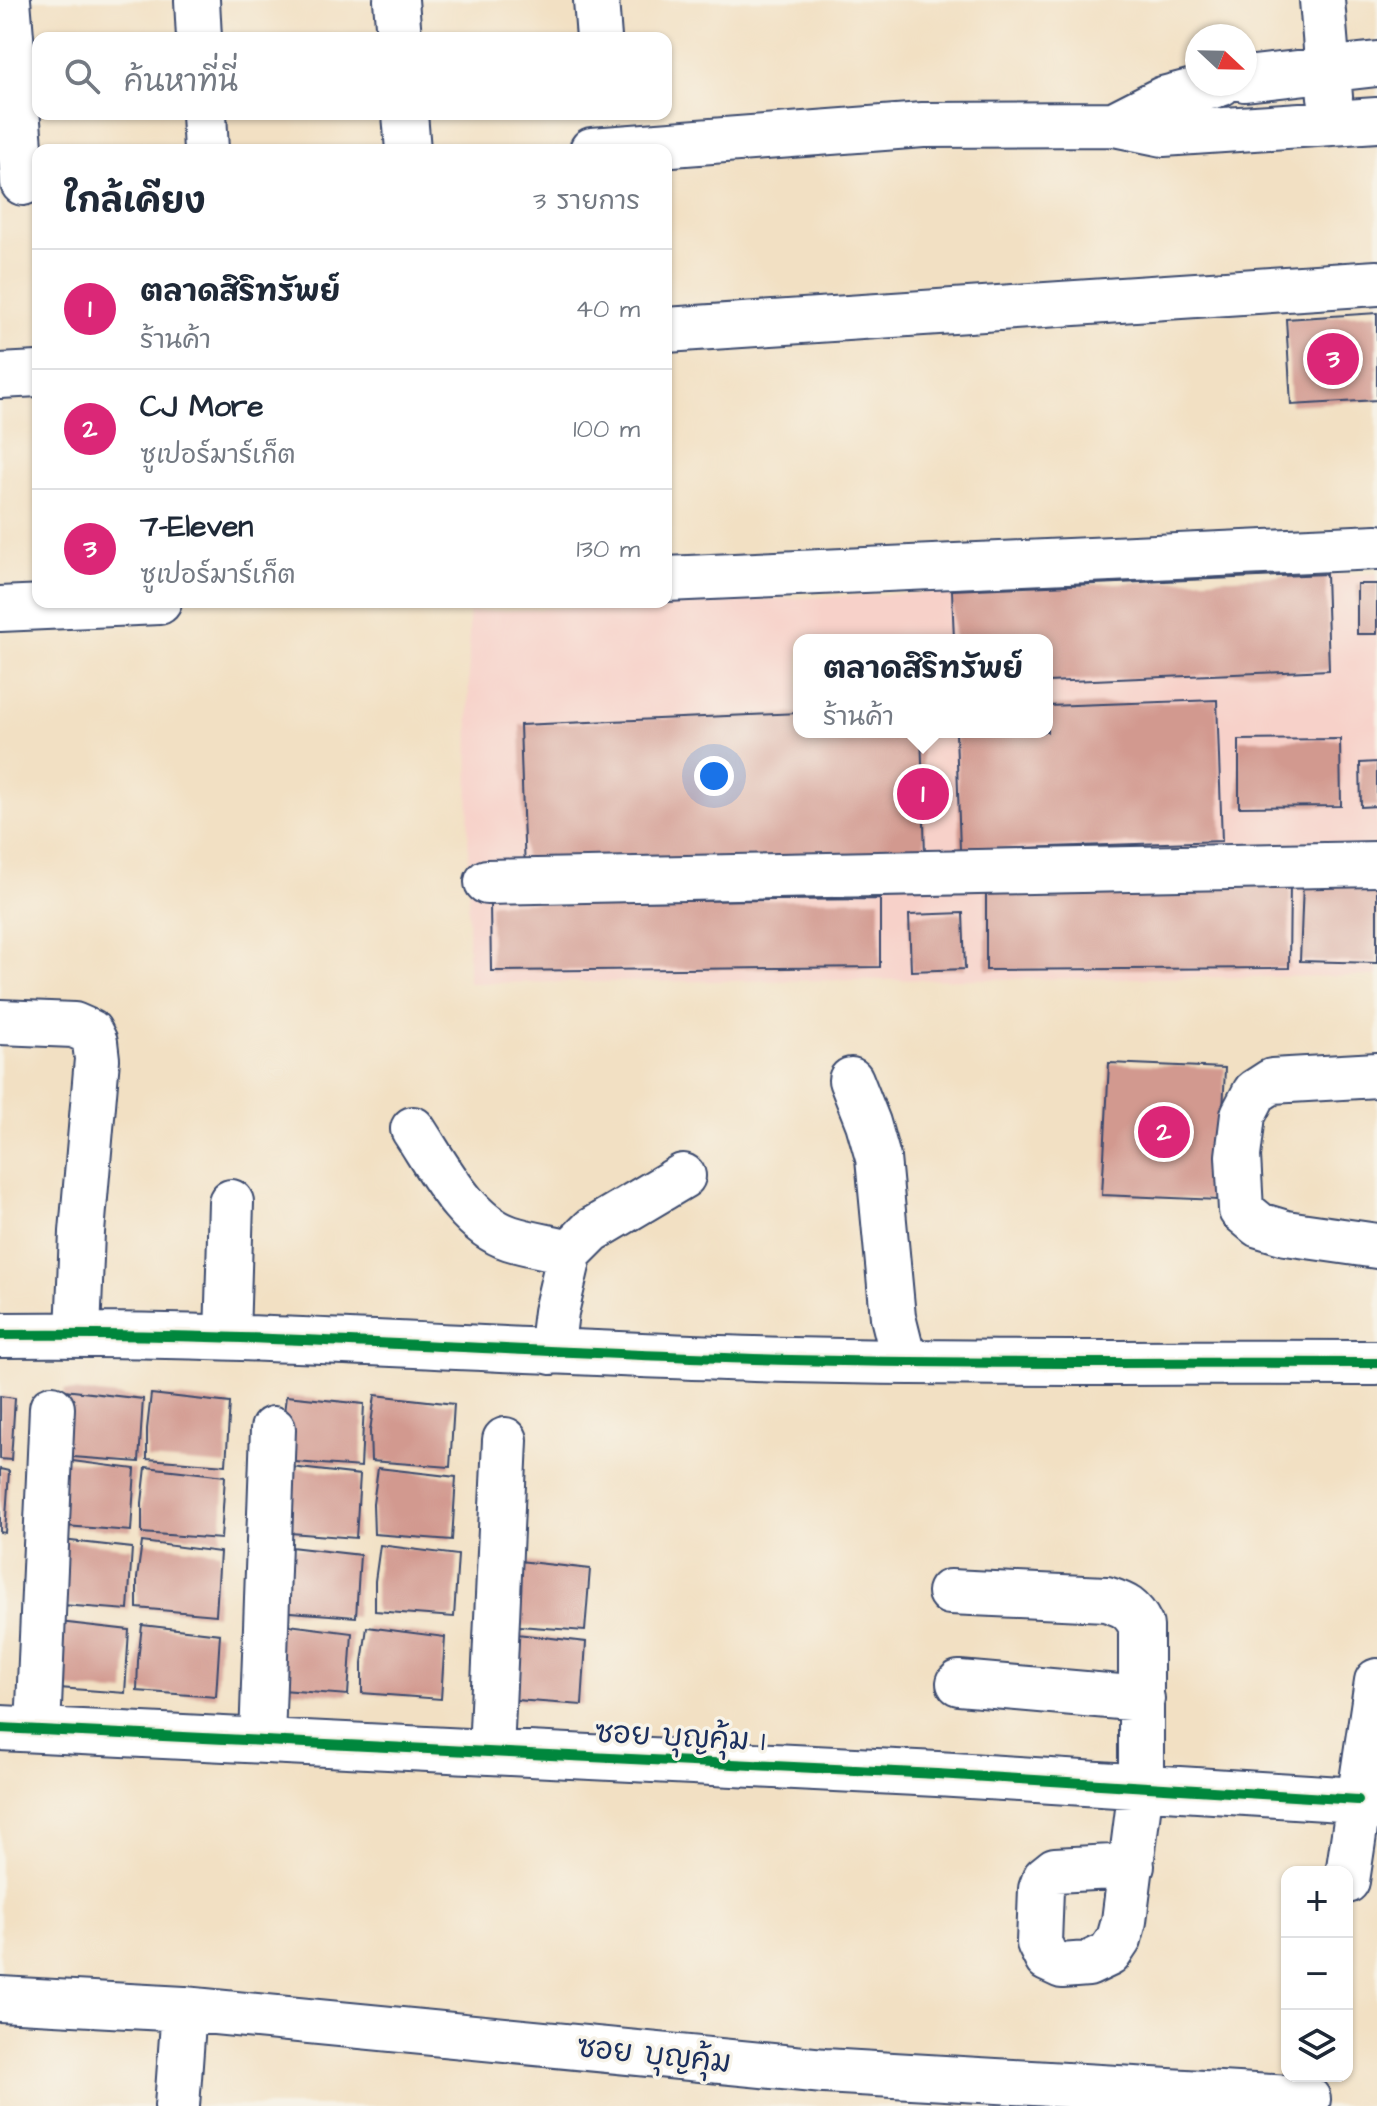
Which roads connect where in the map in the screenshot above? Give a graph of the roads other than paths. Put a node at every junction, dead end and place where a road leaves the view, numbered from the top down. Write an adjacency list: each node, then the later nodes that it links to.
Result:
1 (8, 0): 23 (street)
2 (197, 0): 6 (street)
3 (396, 0): 7 (street)
4 (596, 0): 8 (street)
5 (1322, 0): 10 (street)
6 (199, 32)
7 (399, 32)
8 (599, 32)
9 (1377, 64): 10 (street)
10 (1327, 71): 11 (street); 17 (street)
11 (1257, 78)
12 (1185, 93): 18 (street)
13 (204, 120): 19 (street)
14 (406, 120): 20 (street)
15 (603, 120): 21 (street)
16 (1377, 120): 17 (street)
17 (1332, 122): 18 (street)
18 (1114, 124): 22 (street)
19 (206, 144)
20 (408, 144)
21 (605, 144)
22 (671, 144)
23 (20, 184)
24 (1377, 283): 25 (street)
25 (672, 330)
26 (32, 374): 27 (street)
27 (0, 376)
28 (1377, 547): 29 (street)
29 (672, 579)
30 (32, 608): 31 (street)
31 (0, 609)
32 (1377, 864): 33 (street)
33 (487, 882)
34 (0, 1022): 42 (street)
35 (1377, 1075): 40 (street)
36 (851, 1080): 46 (street)
37 (413, 1129): 41 (street)
38 (683, 1176): 41 (street)
39 (231, 1202): 44 (street)
40 (1377, 1246)
41 (570, 1252): 45 (street)
42 (78, 1334): 43 (street); 44 (street)
43 (0, 1335)
44 (227, 1337): 45 (street)
45 (551, 1352): 46 (street)
46 (904, 1361): 47 (street)
47 (1377, 1363)
48 (52, 1408): 55 (street)
49 (273, 1429): 56 (street)
50 (505, 1440): 57 (street)
51 (950, 1592): 54 (street)
52 (1377, 1681): 58 (street)
53 (959, 1683): 54 (street)
54 (1142, 1699): 59 (street)
55 (19, 1729): 56 (street, ซอย บุญคุ้ม 1)
56 (262, 1740): 57 (street, ซอย บุญคุ้ม 1)
57 (491, 1752): 59 (street, ซอย บุญคุ้ม 1)
58 (1366, 1775): 59 (street, ซอย บุญคุ้ม 1); 61 (street)
59 (1141, 1786): 60 (street)
60 (1132, 1866)
61 (1350, 1866)
62 (1353, 1893): 63 (street)
63 (1377, 1902)
64 (0, 1999): 65 (street, ซอย บุญคุ้ม)
65 (184, 2009): 66 (street, ซอย บุญคุ้ม); 68 (street)
66 (822, 2089): 67 (street, ซอย บุญคุ้ม)
67 (1309, 2094)
68 (177, 2106)

